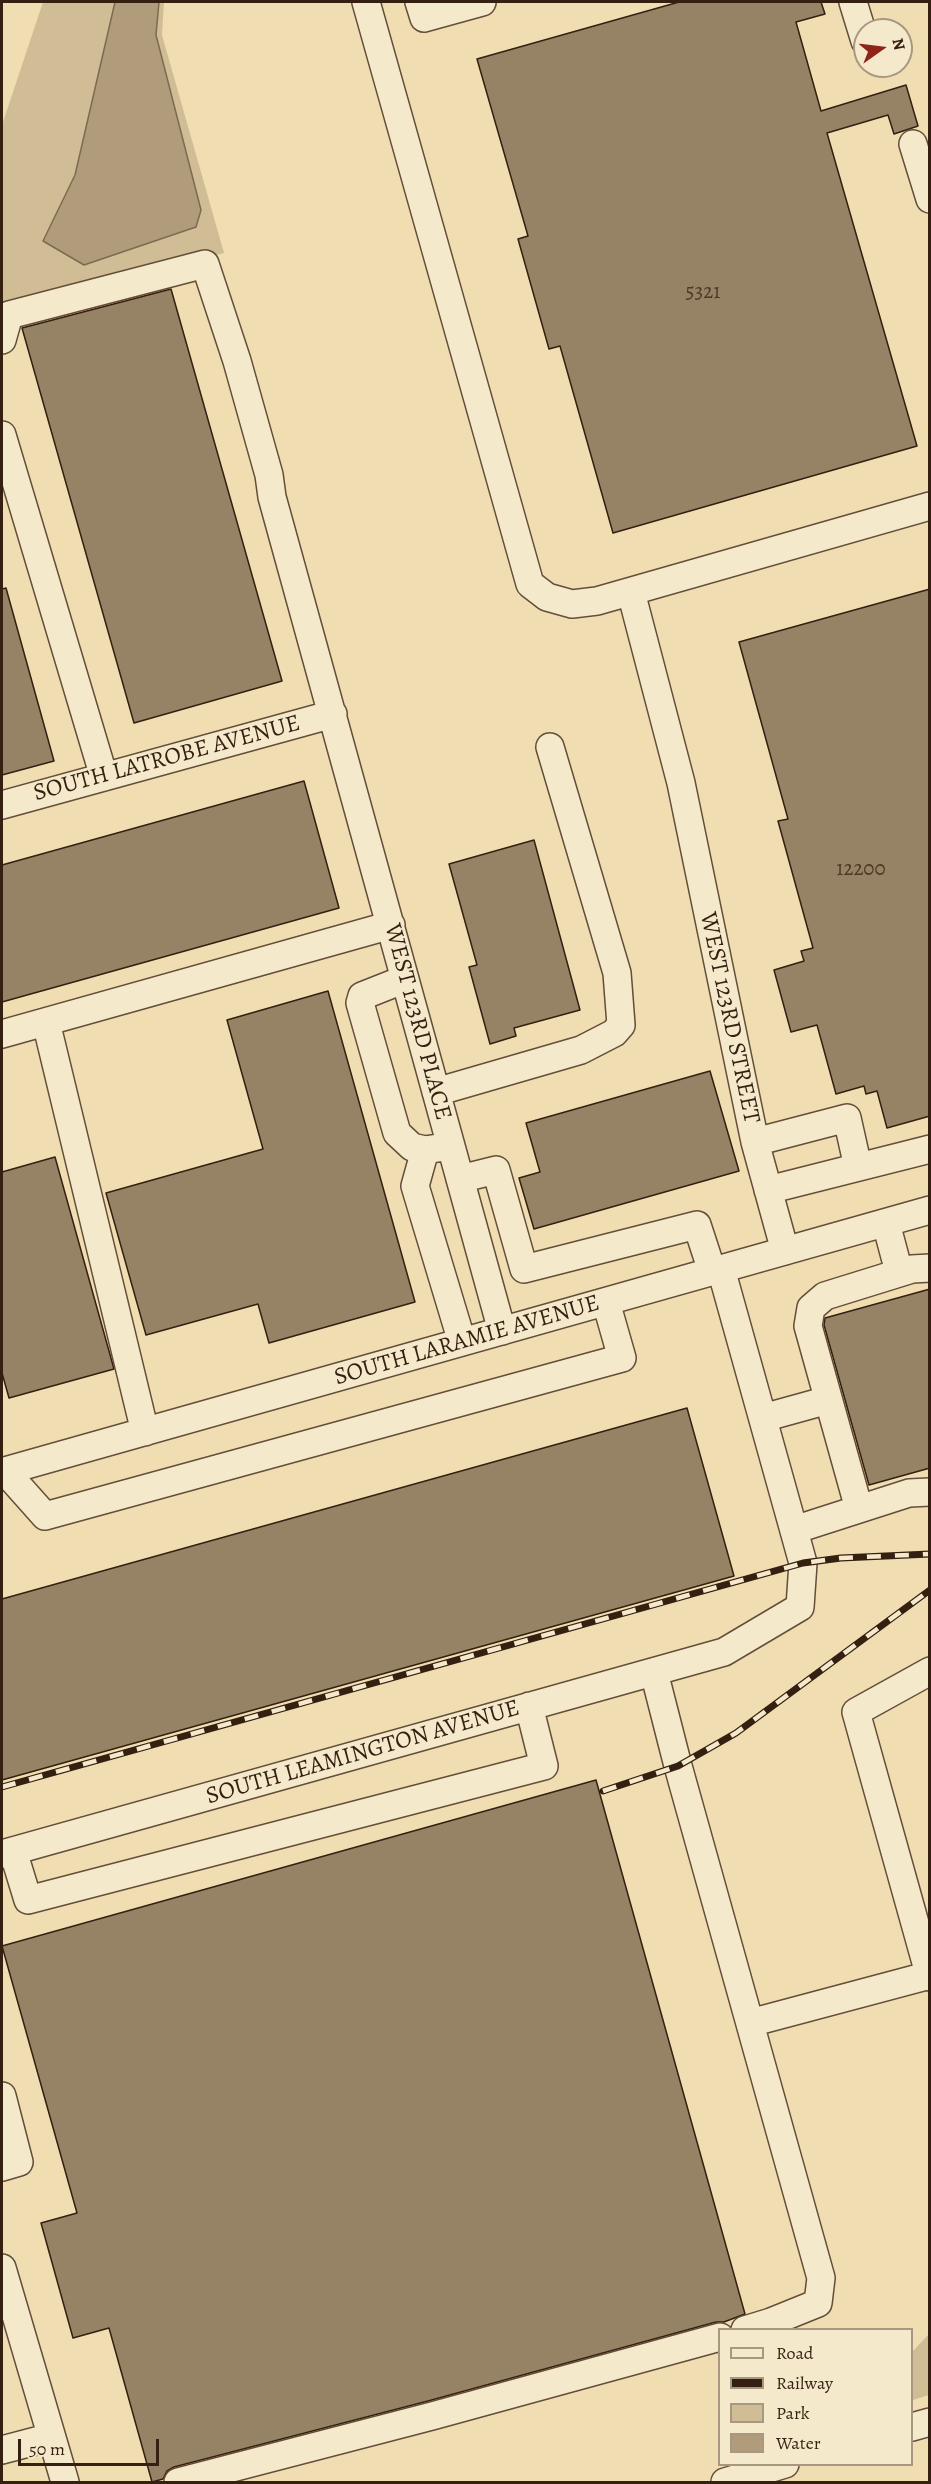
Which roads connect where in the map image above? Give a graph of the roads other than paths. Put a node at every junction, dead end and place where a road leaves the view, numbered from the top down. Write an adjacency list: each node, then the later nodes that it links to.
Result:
1 (366, 2): 11 (street)
2 (419, 2): 3 (street)
3 (482, 2)
4 (853, 2): 5 (street)
5 (858, 18)
6 (913, 144): 7 (street)
7 (930, 199)
8 (2, 340): 12 (street, WEST 123RD PLACE)
9 (2, 435): 14 (street)
10 (930, 506): 11 (street)
11 (631, 592): 21 (street, WEST 123RD STREET)
12 (333, 714): 14 (street, SOUTH LATROBE AVENUE); 16 (street, WEST 123RD PLACE)
13 (550, 747): 20 (street)
14 (104, 777): 15 (street, SOUTH LATROBE AVENUE)
15 (2, 805)
16 (391, 925): 17 (street, WEST 123RD PLACE); 18 (street)
17 (405, 979): 20 (street, WEST 123RD PLACE); 22 (street)
18 (46, 1022): 19 (street); 38 (street)
19 (2, 1034)
20 (436, 1092): 22 (street, WEST 123RD PLACE)
21 (755, 1142): 24 (street); 26 (street, WEST 123RD STREET)
22 (438, 1148): 25 (street, WEST 123RD PLACE); 35 (street)
23 (930, 1149): 24 (street)
24 (858, 1167): 26 (street)
25 (460, 1179): 31 (street); 34 (street, WEST 123RD PLACE)
26 (768, 1190): 29 (street, WEST 123RD STREET)
27 (930, 1210): 28 (street, SOUTH LARAMIE AVENUE)
28 (886, 1223): 29 (street, SOUTH LARAMIE AVENUE); 32 (street)
29 (785, 1251): 31 (street, SOUTH LARAMIE AVENUE)
30 (930, 1268): 32 (street)
31 (716, 1270): 33 (street, SOUTH LARAMIE AVENUE); 37 (street)
32 (899, 1272): 36 (street)
33 (606, 1302): 34 (street, SOUTH LARAMIE AVENUE); 39 (street)
34 (502, 1331): 35 (street, SOUTH LARAMIE AVENUE)
35 (462, 1342): 38 (street, SOUTH LARAMIE AVENUE)
36 (828, 1400): 37 (street); 41 (street)
37 (763, 1418): 42 (street)
38 (145, 1432): 39 (street, SOUTH LARAMIE AVENUE)
39 (3, 1471)
40 (930, 1492): 41 (street)
41 (859, 1509): 42 (street)
42 (794, 1530): 44 (street, SOUTH LEAMINGTON AVENUE)
43 (930, 1671): 47 (street)
44 (654, 1672): 45 (street, SOUTH LEAMINGTON AVENUE); 48 (street)
45 (529, 1706): 46 (street, SOUTH LEAMINGTON AVENUE); 46 (street)
46 (7, 1852)
47 (929, 1976): 48 (street)
48 (750, 2023): 52 (street)
49 (2, 2096): 50 (street)
50 (2, 2167)
51 (2, 2268): 56 (street)
52 (752, 2328)
53 (718, 2338): 60 (street)
54 (930, 2422): 55 (street)
55 (913, 2427)
56 (51, 2437): 57 (street); 59 (street)
57 (2, 2450)
58 (778, 2466): 61 (street)
59 (65, 2482)
60 (178, 2482)
61 (724, 2482)

